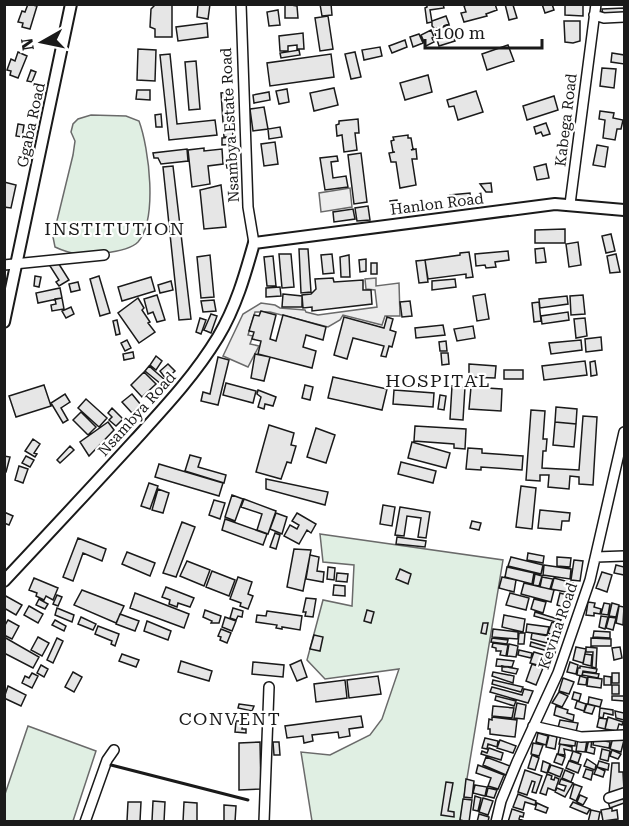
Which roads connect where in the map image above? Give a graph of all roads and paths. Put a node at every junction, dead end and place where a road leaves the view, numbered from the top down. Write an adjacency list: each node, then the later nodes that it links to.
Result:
1 (71, 4): 9 (main road, Ggaba Road)
2 (241, 4): 7 (street, Nsambya Estate Road)
3 (595, 10): 4 (street); 5 (street, Kabega Road)
4 (624, 17)
5 (570, 204): 6 (main road, Hanlon Road); 7 (main road, Hanlon Road)
6 (624, 210)
7 (254, 243): 15 (main road, Nsambya Road)
8 (104, 255): 9 (street)
9 (10, 265): 10 (main road, Ggaba Road)
10 (4, 322)
11 (624, 432): 12 (street, Kevina Road)
12 (622, 452): 14 (street, Kevina Road)
13 (624, 556): 14 (street)
14 (596, 557): 17 (street, Kevina Road)
15 (4, 580)
16 (269, 687): 23 (street)
17 (533, 726): 18 (street); 24 (street, Kevina Road)
18 (624, 735)
19 (114, 750): 22 (street)
20 (624, 793): 21 (street)
21 (609, 798)
22 (85, 822)
23 (264, 822)
24 (496, 822)

